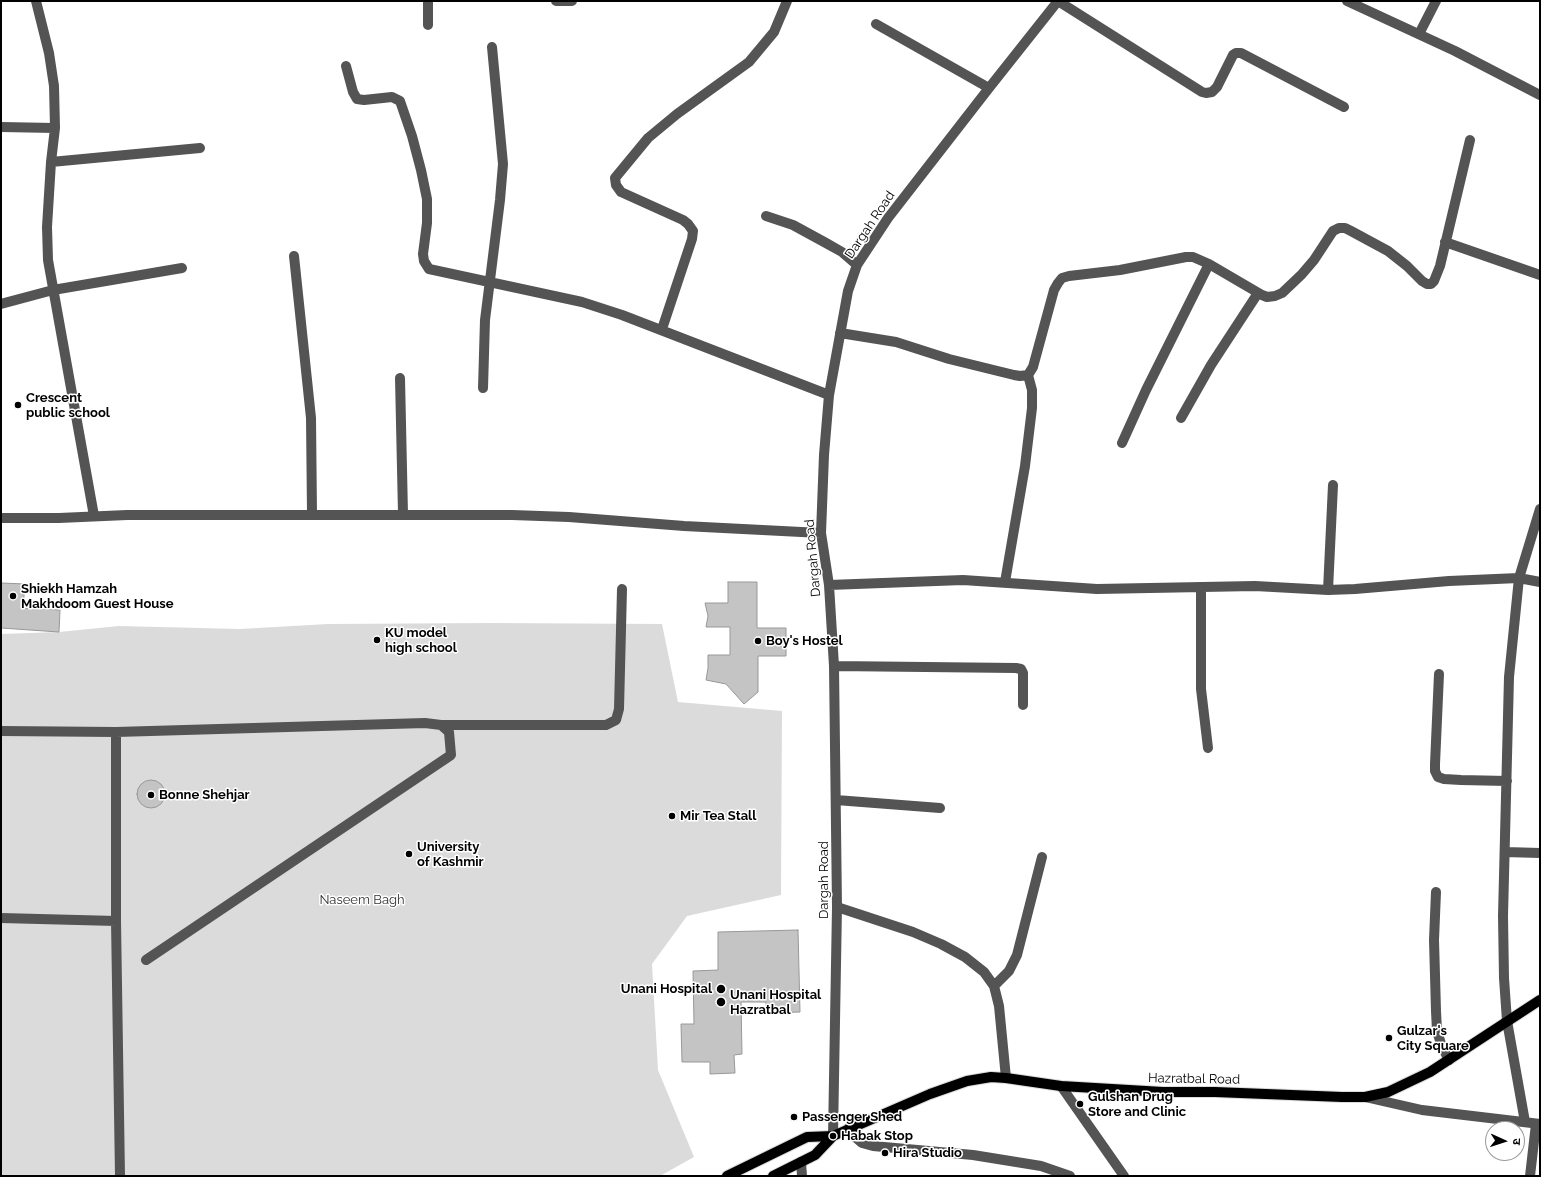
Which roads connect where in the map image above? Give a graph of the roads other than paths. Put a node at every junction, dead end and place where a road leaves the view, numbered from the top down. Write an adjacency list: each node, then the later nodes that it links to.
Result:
1 (36, 1): 18 (street)
2 (428, 1): 10 (street)
3 (556, 1): 4 (street)
4 (572, 1)
5 (787, 1): 33 (street)
6 (1058, 1): 14 (street, Dargah Road); 16 (street)
7 (1347, 1): 11 (street)
8 (1436, 1): 11 (street)
9 (876, 24): 14 (street)
10 (428, 25)
11 (1419, 34): 15 (street)
12 (492, 48): 29 (street)
13 (346, 66): 29 (street)
14 (989, 88): 26 (street, Dargah Road)
15 (1540, 95)
16 (1344, 108)
17 (1, 127): 18 (street)
18 (55, 128): 21 (street)
19 (1470, 140): 23 (street)
20 (200, 148): 21 (street)
21 (51, 162): 30 (street)
22 (766, 216): 26 (street)
23 (1445, 242): 28 (street); 31 (street)
24 (294, 256): 43 (street)
25 (1209, 264): 31 (street); 35 (street); 40 (street)
26 (857, 265): 34 (street, Dargah Road)
27 (182, 268): 30 (street)
28 (1540, 275)
29 (490, 282): 33 (street); 37 (street)
30 (53, 290): 32 (street); 45 (street)
31 (1258, 293): 39 (street)
32 (1, 304)
33 (662, 329): 38 (street)
34 (840, 333): 35 (street); 38 (street, Dargah Road)
35 (1028, 375): 49 (street)
36 (400, 378): 44 (street)
37 (482, 388)
38 (829, 395): 47 (street, Dargah Road)
39 (1182, 418)
40 (1122, 443)
41 (1333, 486): 54 (street)
42 (1540, 509): 48 (street)
43 (312, 514): 44 (street); 45 (street)
44 (403, 514): 47 (street)
45 (94, 516): 46 (street)
46 (1, 518)
47 (822, 533): 51 (street, Dargah Road)
48 (1519, 578): 50 (street); 54 (street); 62 (street)
49 (1005, 582): 51 (street); 52 (street)
50 (1540, 582)
51 (829, 585): 55 (street, Dargah Road)
52 (1201, 587): 54 (street); 61 (street)
53 (622, 589): 58 (street)
54 (1328, 590)
55 (834, 666): 57 (street); 63 (street, Dargah Road)
56 (1438, 674): 62 (street)
57 (1023, 705)
58 (441, 725): 60 (street); 72 (street)
59 (1, 731): 60 (street)
60 (116, 732): 71 (street)
61 (1208, 748)
62 (1506, 782): 65 (street)
63 (836, 800): 64 (street); 69 (street, Dargah Road)
64 (940, 808)
65 (1505, 852): 66 (street); 75 (street)
66 (1540, 853)
67 (1042, 857): 73 (street)
68 (1436, 892): 76 (street)
69 (837, 907): 73 (street); 85 (street, Dargah Road)
70 (1, 918): 71 (street)
71 (116, 921): 87 (street)
72 (146, 960)
73 (994, 986): 77 (street)
74 (1540, 1000): 75 (main road, Hazratbal Road)
75 (1507, 1021): 76 (main road, Hazratbal Road); 81 (street)
76 (1449, 1060): 79 (main road, Hazratbal Road)
77 (1006, 1078): 78 (main road, Hazratbal Road); 84 (main road, Hazratbal Road)
78 (1061, 1086): 79 (main road, Hazratbal Road); 92 (street)
79 (1366, 1097): 80 (street)
80 (1516, 1121)
81 (1525, 1121)
82 (1525, 1122): 83 (street)
83 (1538, 1124): 93 (street)
84 (849, 1128): 85 (main road, Hazratbal Road); 91 (street)
85 (833, 1136): 86 (main road, Hazratbal Road); 88 (main road, Hazratbal Road)
86 (801, 1162): 89 (main road, Hazratbal Road); 90 (street)
87 (120, 1176)
88 (727, 1176)
89 (773, 1176)
90 (802, 1176)
91 (1070, 1176)
92 (1124, 1176)
93 (1530, 1176)

